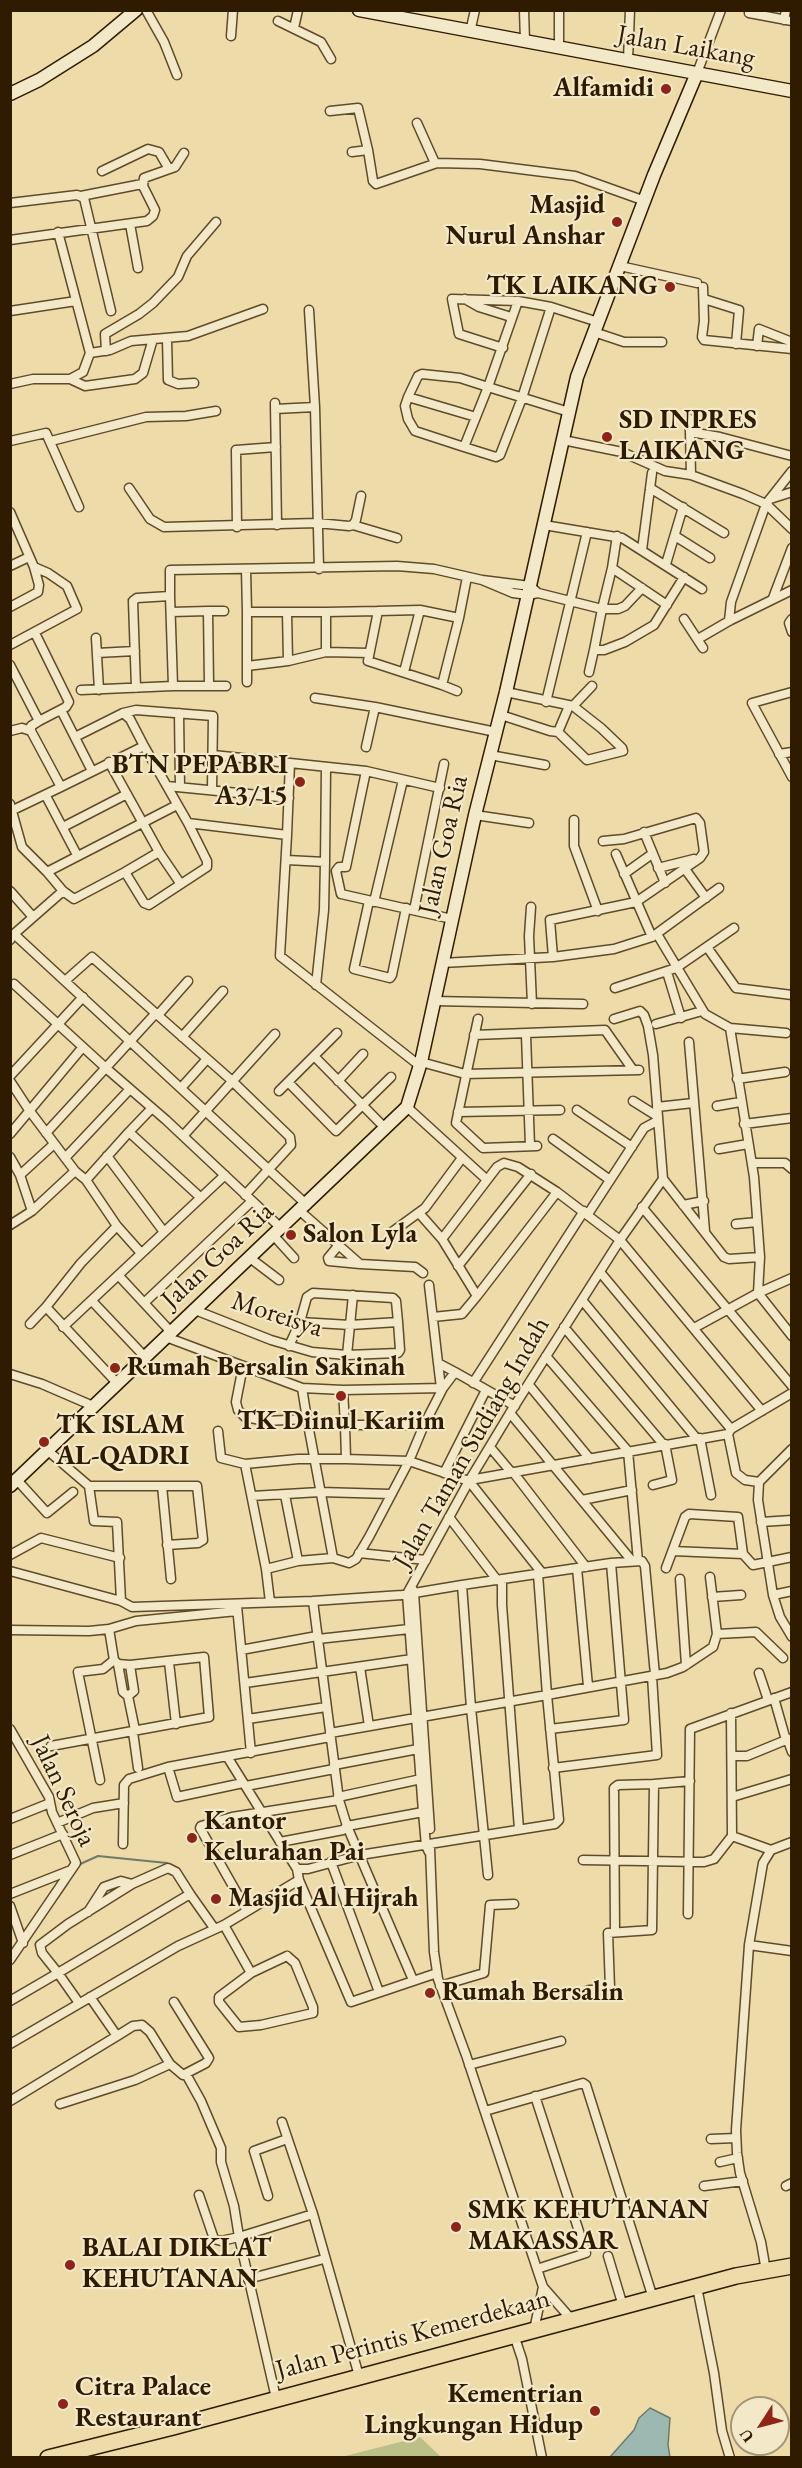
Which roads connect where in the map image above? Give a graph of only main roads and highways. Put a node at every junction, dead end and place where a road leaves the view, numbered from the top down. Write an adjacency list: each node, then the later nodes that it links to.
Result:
1 (136, 10): 5 (main road)
2 (359, 10): 3 (main road, Jalan Laikang)
3 (697, 73): 4 (main road, Jalan Laikang); 6 (main road, Jalan Goa Ria)
4 (792, 91)
5 (10, 94)
6 (14, 1483)
7 (792, 2265): 8 (highway, Jalan Perintis Kemerdekaan)
8 (48, 2457)

